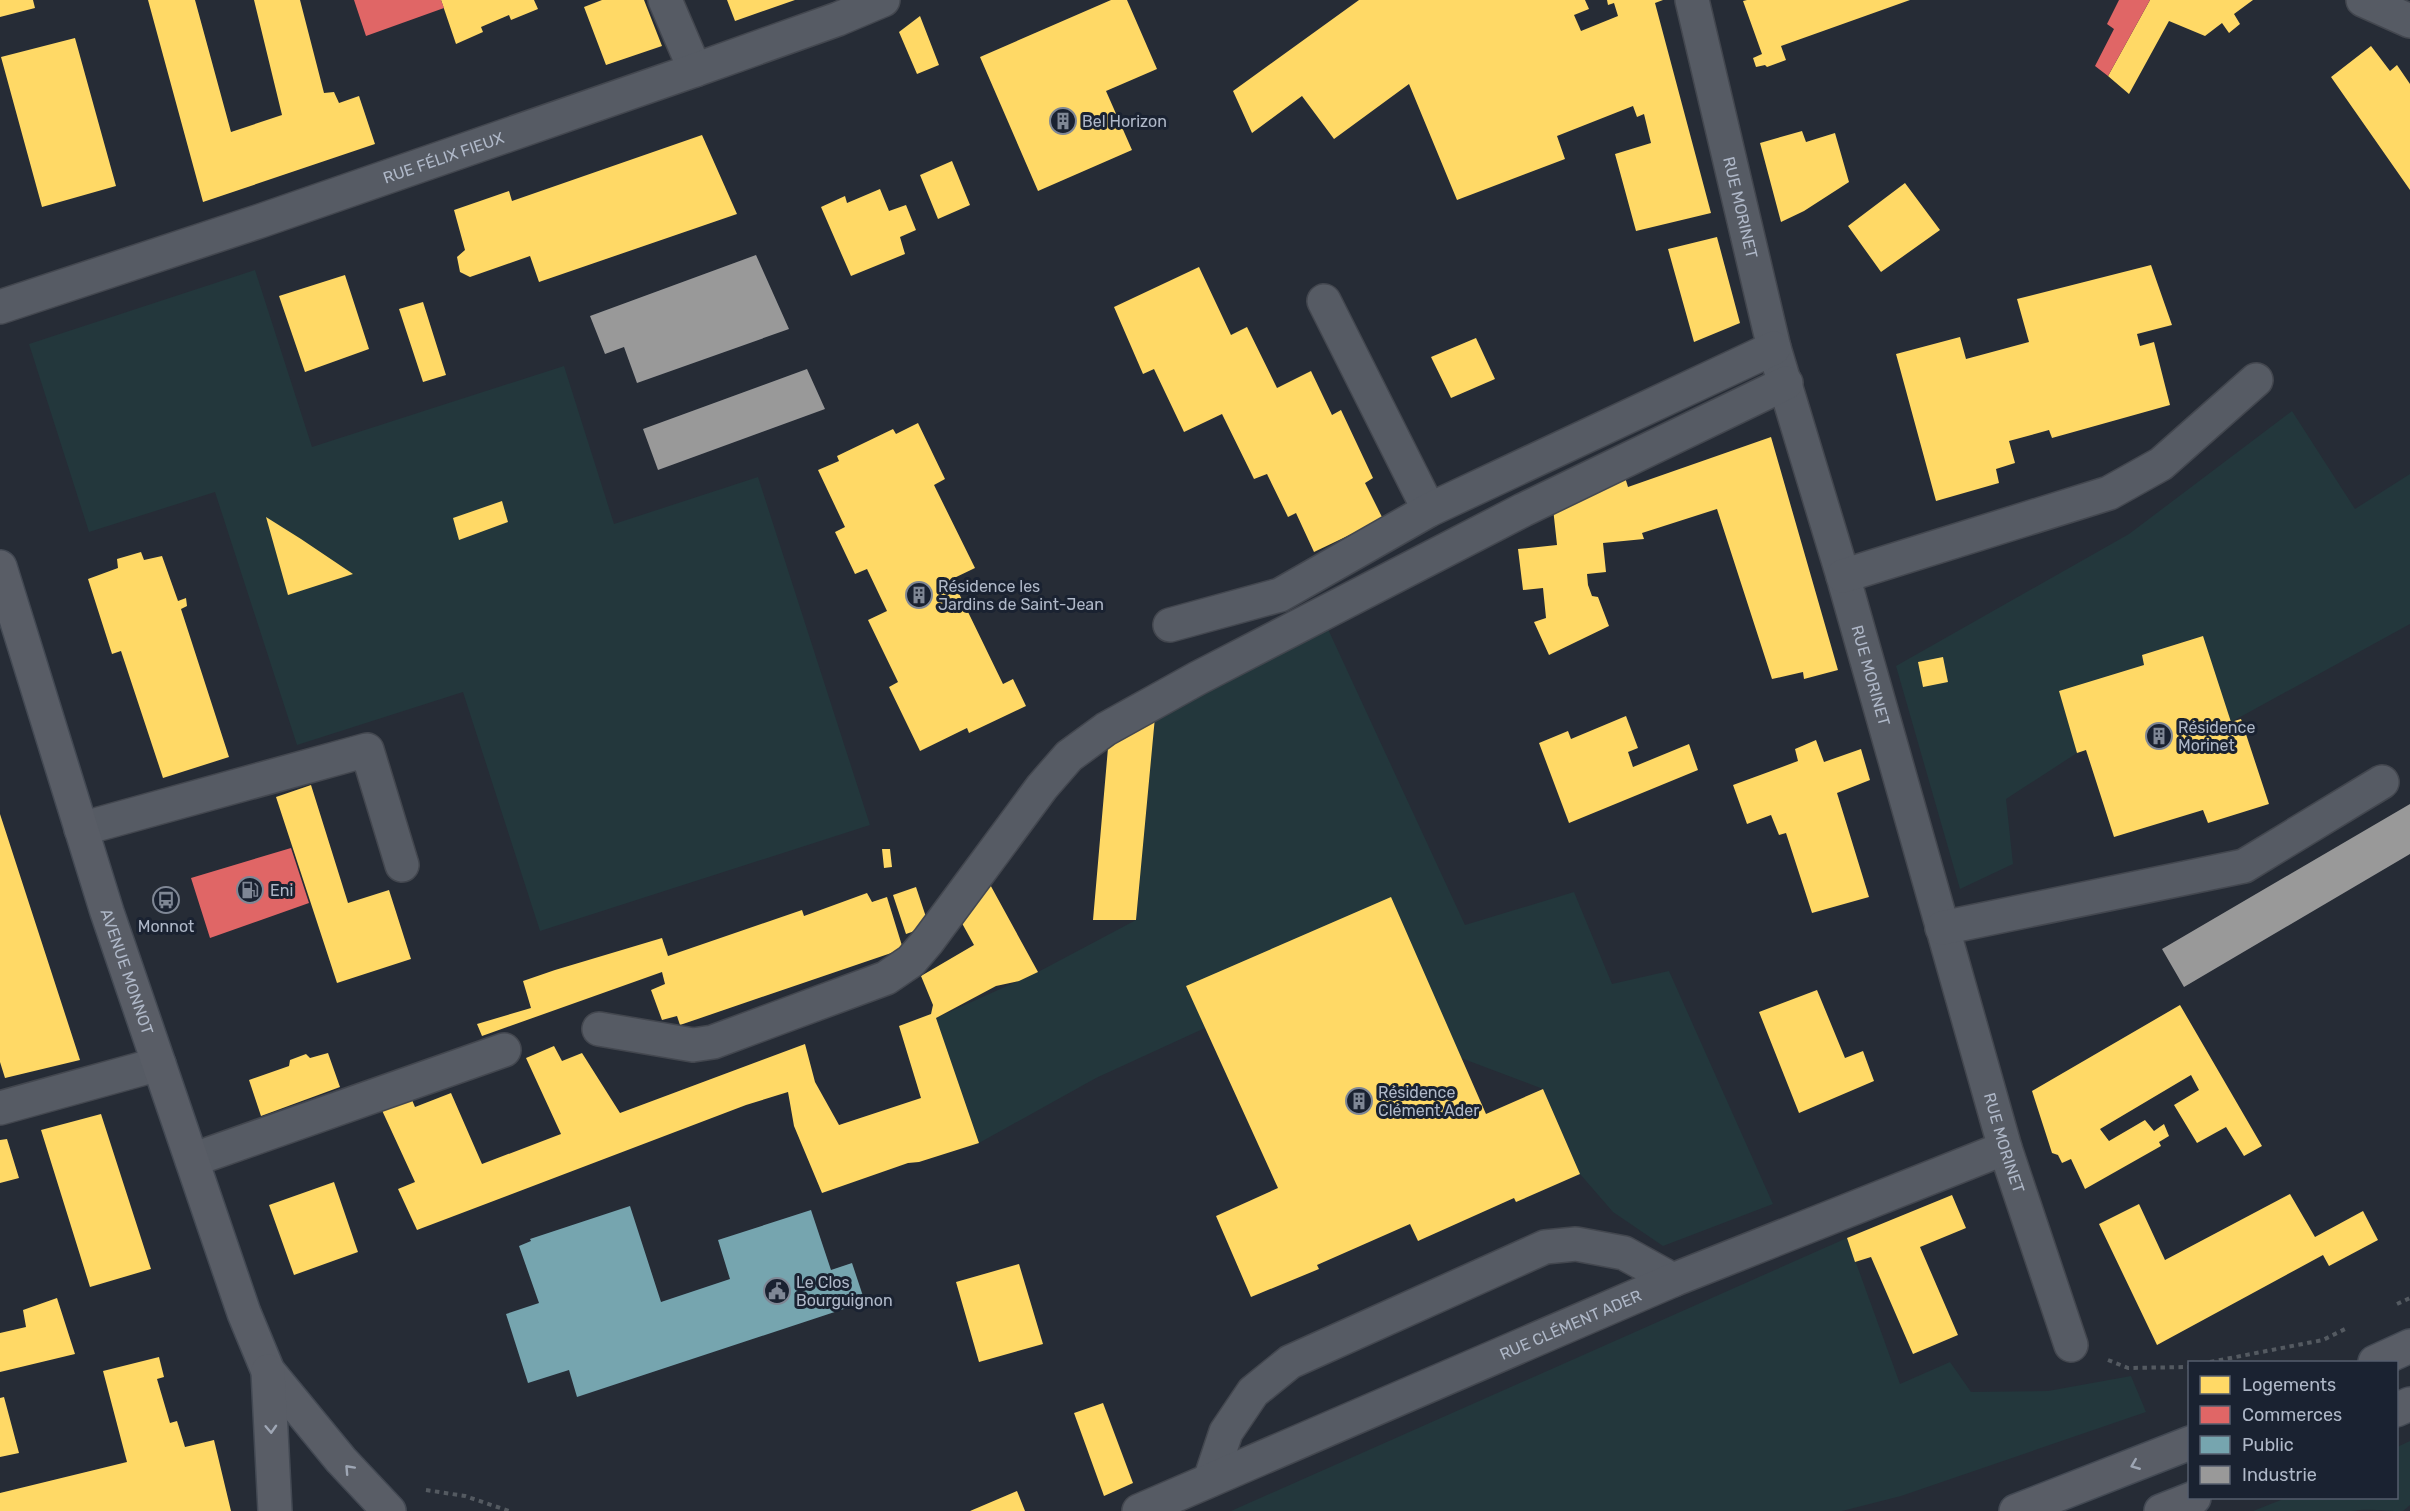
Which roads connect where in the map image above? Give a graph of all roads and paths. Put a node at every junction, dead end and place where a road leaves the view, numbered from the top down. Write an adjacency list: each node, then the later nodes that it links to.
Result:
1 (665, 0): 6 (street)
2 (883, 0): 6 (street, RUE FÉLIX FIEUX)
3 (1692, 0): 9 (street, RUE MORINET)
4 (2363, 0): 5 (street)
5 (2410, 21)
6 (695, 70): 8 (street, RUE FÉLIX FIEUX)
7 (1324, 301): 12 (street)
8 (0, 307)
9 (1774, 348): 11 (street, RUE MORINET); 12 (street)
10 (2256, 380): 14 (street)
11 (1786, 383): 14 (street, RUE MORINET); 20 (street)
12 (1429, 510): 15 (street)
13 (0, 567): 17 (main road, AVENUE MONNOT)
14 (1843, 576): 19 (street, RUE MORINET)
15 (1170, 625)
16 (2382, 782): 19 (street)
17 (81, 829): 18 (street); 22 (main road, AVENUE MONNOT)
18 (402, 865)
19 (1942, 928): 24 (street, RUE MORINET)
20 (599, 1029)
21 (504, 1050): 25 (street)
22 (159, 1064): 23 (street); 25 (main road, AVENUE MONNOT)
23 (0, 1108)
24 (2005, 1148): 26 (street, RUE CLÉMENT ADER); 30 (street, RUE MORINET)
25 (192, 1160): 35 (main road, AVENUE MONNOT)
26 (1673, 1281): 37 (street, RUE CLÉMENT ADER); 37 (street)
27 (2410, 1298): 28 (path)
28 (2391, 1307)
29 (2352, 1326): 32 (path)
30 (2072, 1345): 34 (path)
31 (2410, 1346): 33 (main road)
32 (2215, 1361)
33 (2377, 1361)
34 (2188, 1367)
35 (268, 1371): 39 (main road, one-way to 39); 40 (main road, one-way to 35)
36 (2188, 1444): 42 (main road, one-way to 42)
37 (1210, 1480): 41 (street, RUE CLÉMENT ADER)
38 (2189, 1499): 43 (main road)
39 (275, 1511)
40 (389, 1511)
41 (1139, 1511)
42 (2016, 1511)
43 (2161, 1511)

